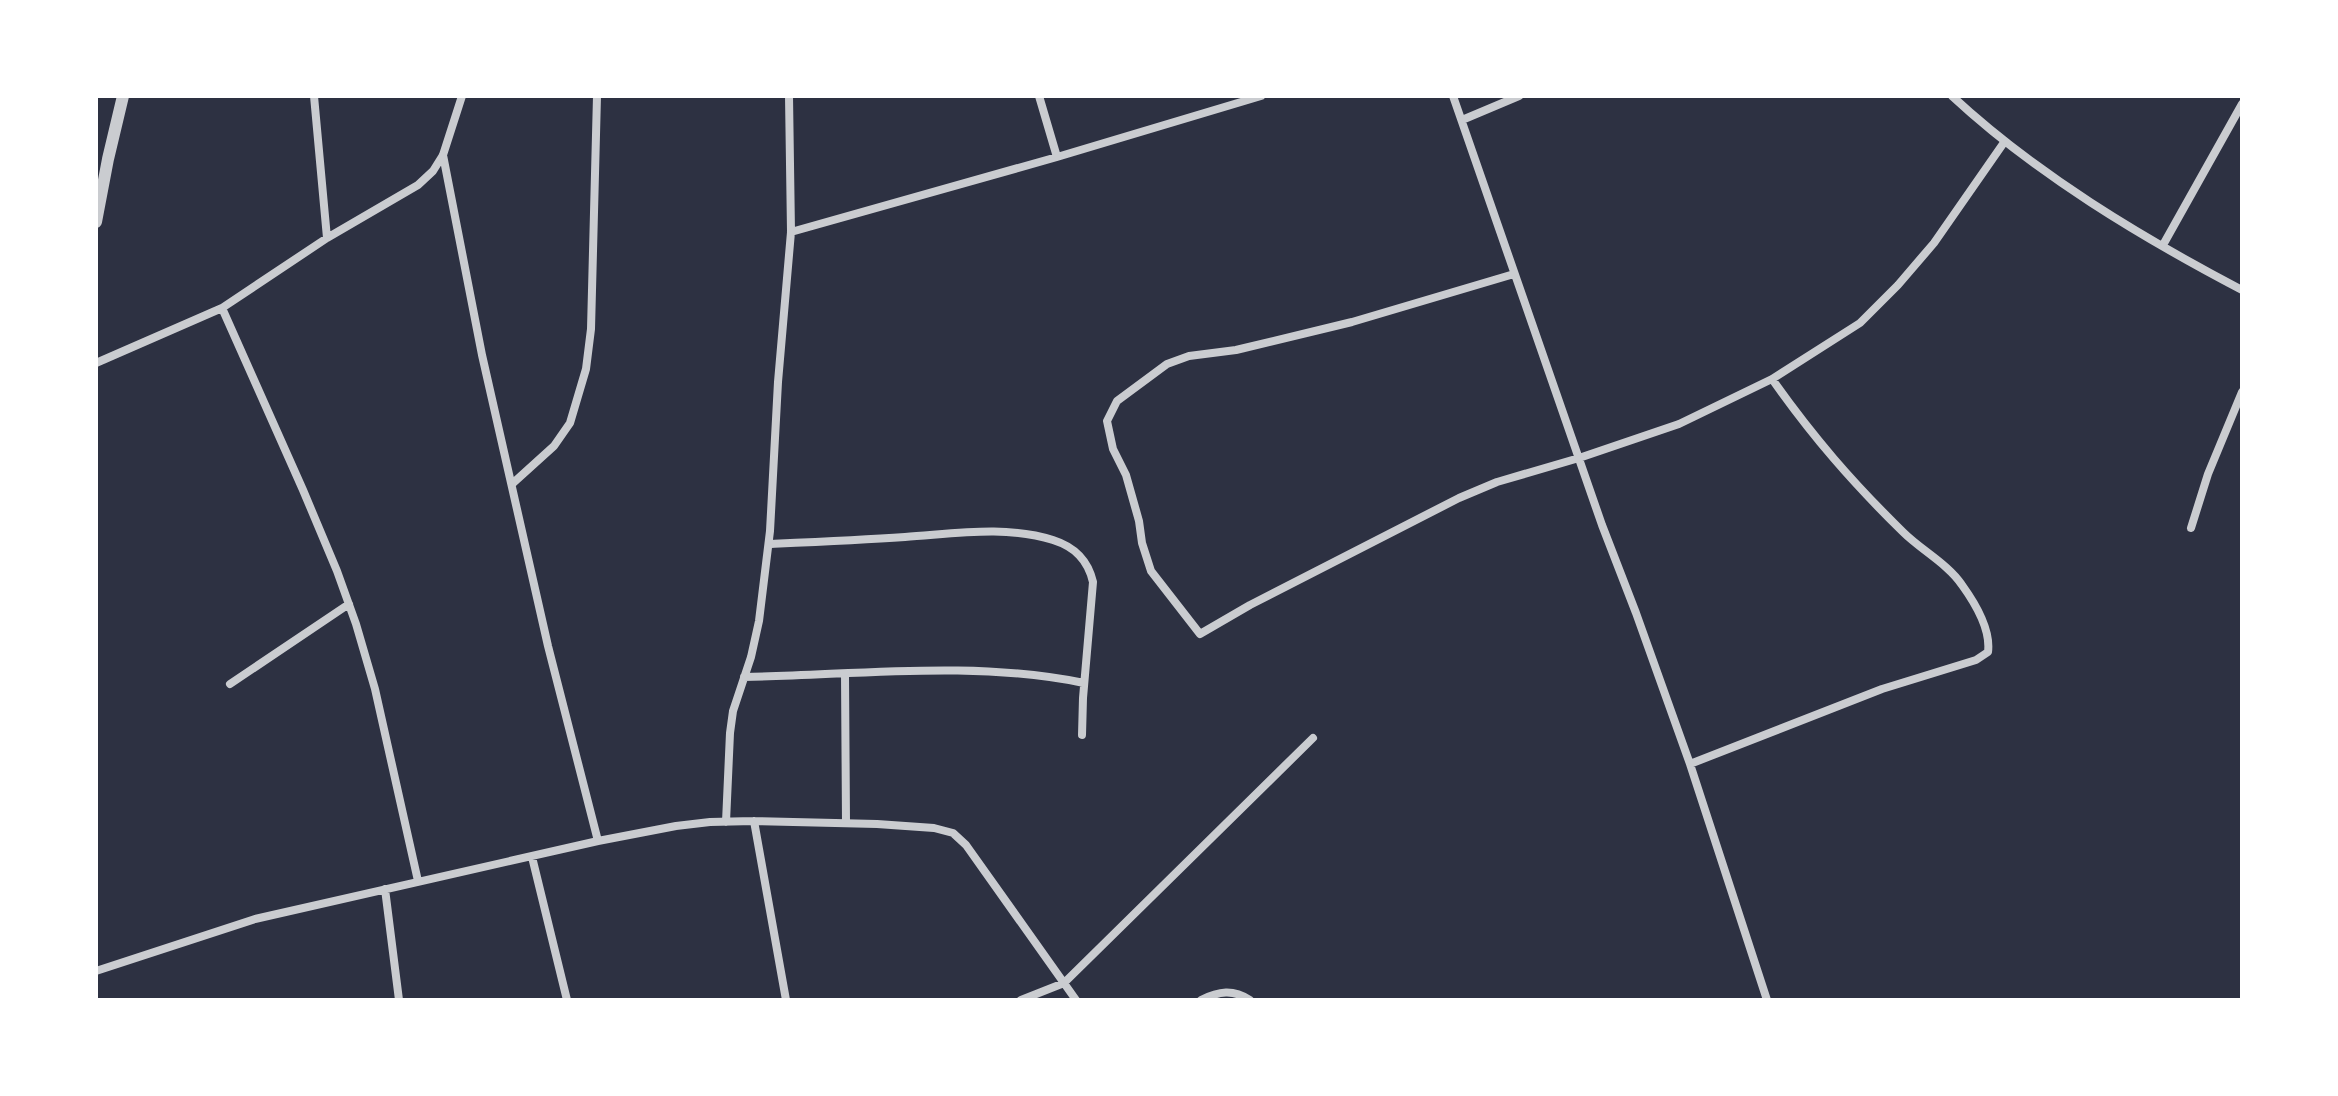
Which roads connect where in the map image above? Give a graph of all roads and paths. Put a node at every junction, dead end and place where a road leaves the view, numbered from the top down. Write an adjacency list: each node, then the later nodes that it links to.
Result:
1 (123, 96): 16 (street)
2 (314, 96): 18 (street)
3 (462, 96): 14 (street)
4 (597, 96): 27 (street)
5 (789, 96): 17 (street)
6 (1039, 96): 15 (street)
7 (1261, 96): 15 (street)
8 (1453, 96): 12 (street)
9 (1519, 96): 12 (street)
10 (1952, 96): 13 (street)
11 (2242, 104): 19 (street)
12 (1462, 120): 20 (street)
13 (2005, 141): 19 (street); 24 (street)
14 (443, 155): 18 (street); 27 (street)
15 (1057, 157): 17 (street)
16 (96, 216)
17 (791, 232): 29 (street)
18 (327, 238): 22 (street)
19 (2163, 245): 21 (street)
20 (1514, 274): 26 (street); 26 (street)
21 (2242, 290)
22 (222, 308): 23 (street); 30 (street)
23 (96, 363)
24 (1772, 379): 26 (street); 37 (street)
25 (2242, 392): 28 (street)
26 (1579, 458): 37 (street)
27 (512, 484): 41 (street)
28 (2191, 528)
29 (769, 544): 32 (street); 33 (street)
30 (349, 604): 34 (street); 43 (street)
31 (845, 674): 32 (street); 33 (street); 40 (street)
32 (744, 677): 39 (street)
33 (1084, 683): 35 (street)
34 (230, 684)
35 (1082, 735)
36 (1313, 738): 46 (street)
37 (1690, 764): 54 (street)
38 (754, 821): 39 (street); 40 (street); 49 (street)
39 (726, 822): 41 (street)
40 (846, 823): 46 (street)
41 (598, 841): 42 (street)
42 (532, 857): 43 (street); 48 (street)
43 (418, 881): 44 (street)
44 (385, 889): 45 (street); 47 (street)
45 (96, 971)
46 (1064, 983): 50 (street); 51 (street)
47 (399, 1000)
48 (567, 1000)
49 (786, 1000)
50 (1021, 1000)
51 (1076, 1000)
52 (1201, 1000): 53 (street)
53 (1250, 1000)
54 (1767, 1000)

